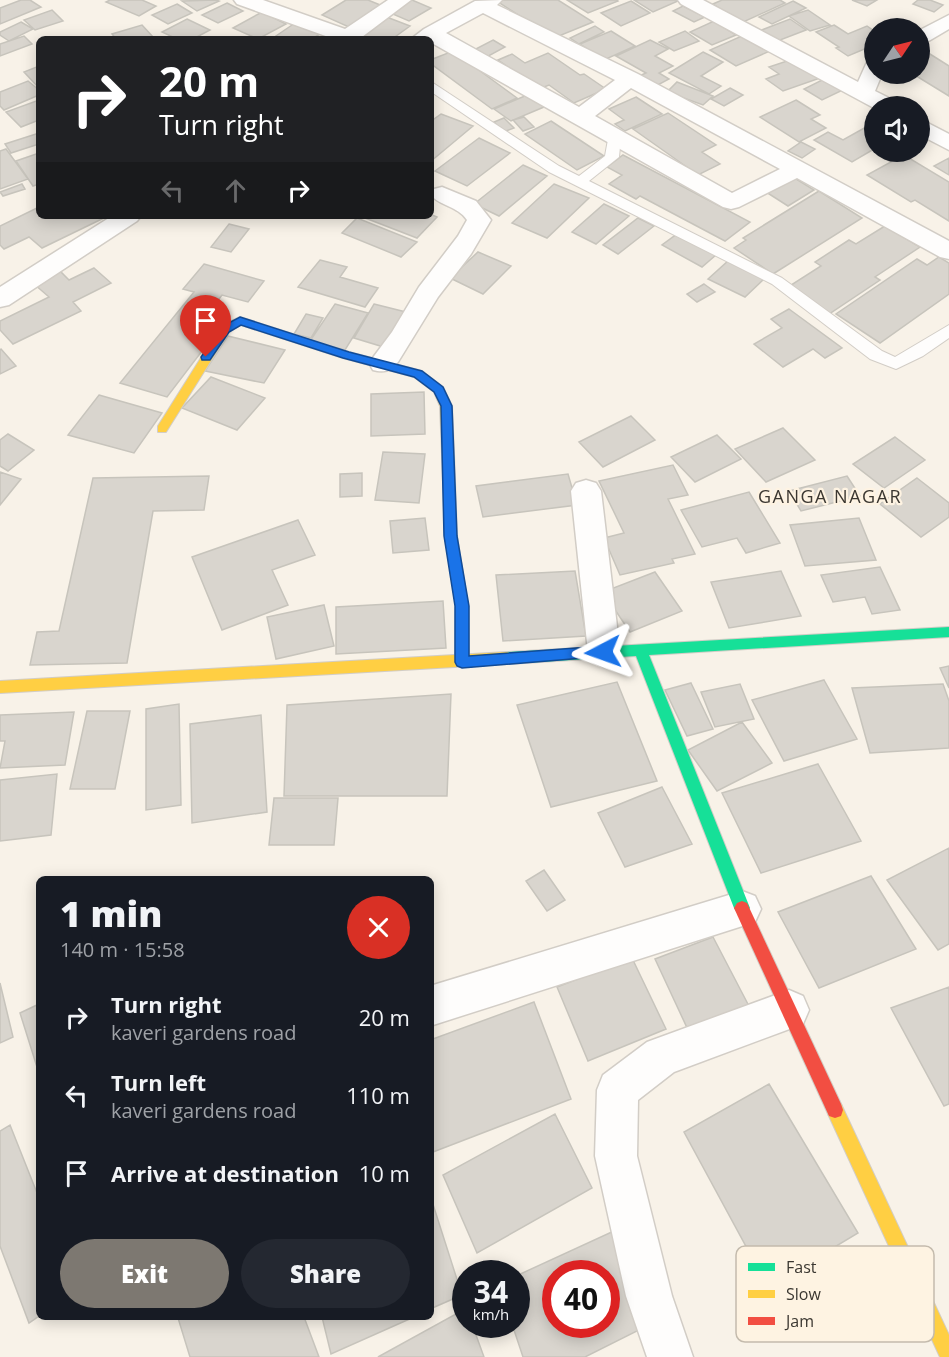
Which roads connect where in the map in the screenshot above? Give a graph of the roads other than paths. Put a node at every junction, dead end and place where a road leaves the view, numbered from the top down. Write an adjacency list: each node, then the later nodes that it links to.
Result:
1 (244, 0): 7 (street)
2 (400, 0): 8 (street)
3 (688, 0): 14 (street)
4 (487, 2): 9 (street); 11 (street)
5 (949, 21): 6 (street)
6 (930, 32)
7 (345, 36)
8 (354, 36)
9 (426, 36)
10 (434, 40): 16 (street)
11 (630, 79): 16 (street); 20 (street)
12 (867, 84): 14 (street)
13 (434, 88): 21 (lane)
14 (864, 93): 15 (street)
15 (869, 96)
16 (579, 118): 18 (street)
17 (930, 132): 19 (street)
18 (614, 137): 20 (street); 21 (lane)
19 (949, 143)
20 (798, 169): 24 (street)
21 (580, 182): 26 (lane)
22 (442, 194): 27 (street)
23 (124, 219): 25 (street)
24 (949, 251)
25 (0, 299)
26 (949, 330)
27 (382, 363): 28 (street); 33 (street)
28 (162, 429)
29 (586, 491): 32 (street)
30 (949, 632): 31 (street)
31 (640, 650): 32 (street); 35 (street)
32 (603, 652): 33 (street)
33 (462, 662): 34 (street)
34 (0, 687)
35 (742, 909): 36 (street); 37 (street)
36 (434, 1005)
37 (789, 1010): 38 (street); 41 (street)
38 (898, 1246)
39 (934, 1324): 40 (street)
40 (949, 1356)
41 (670, 1357)

